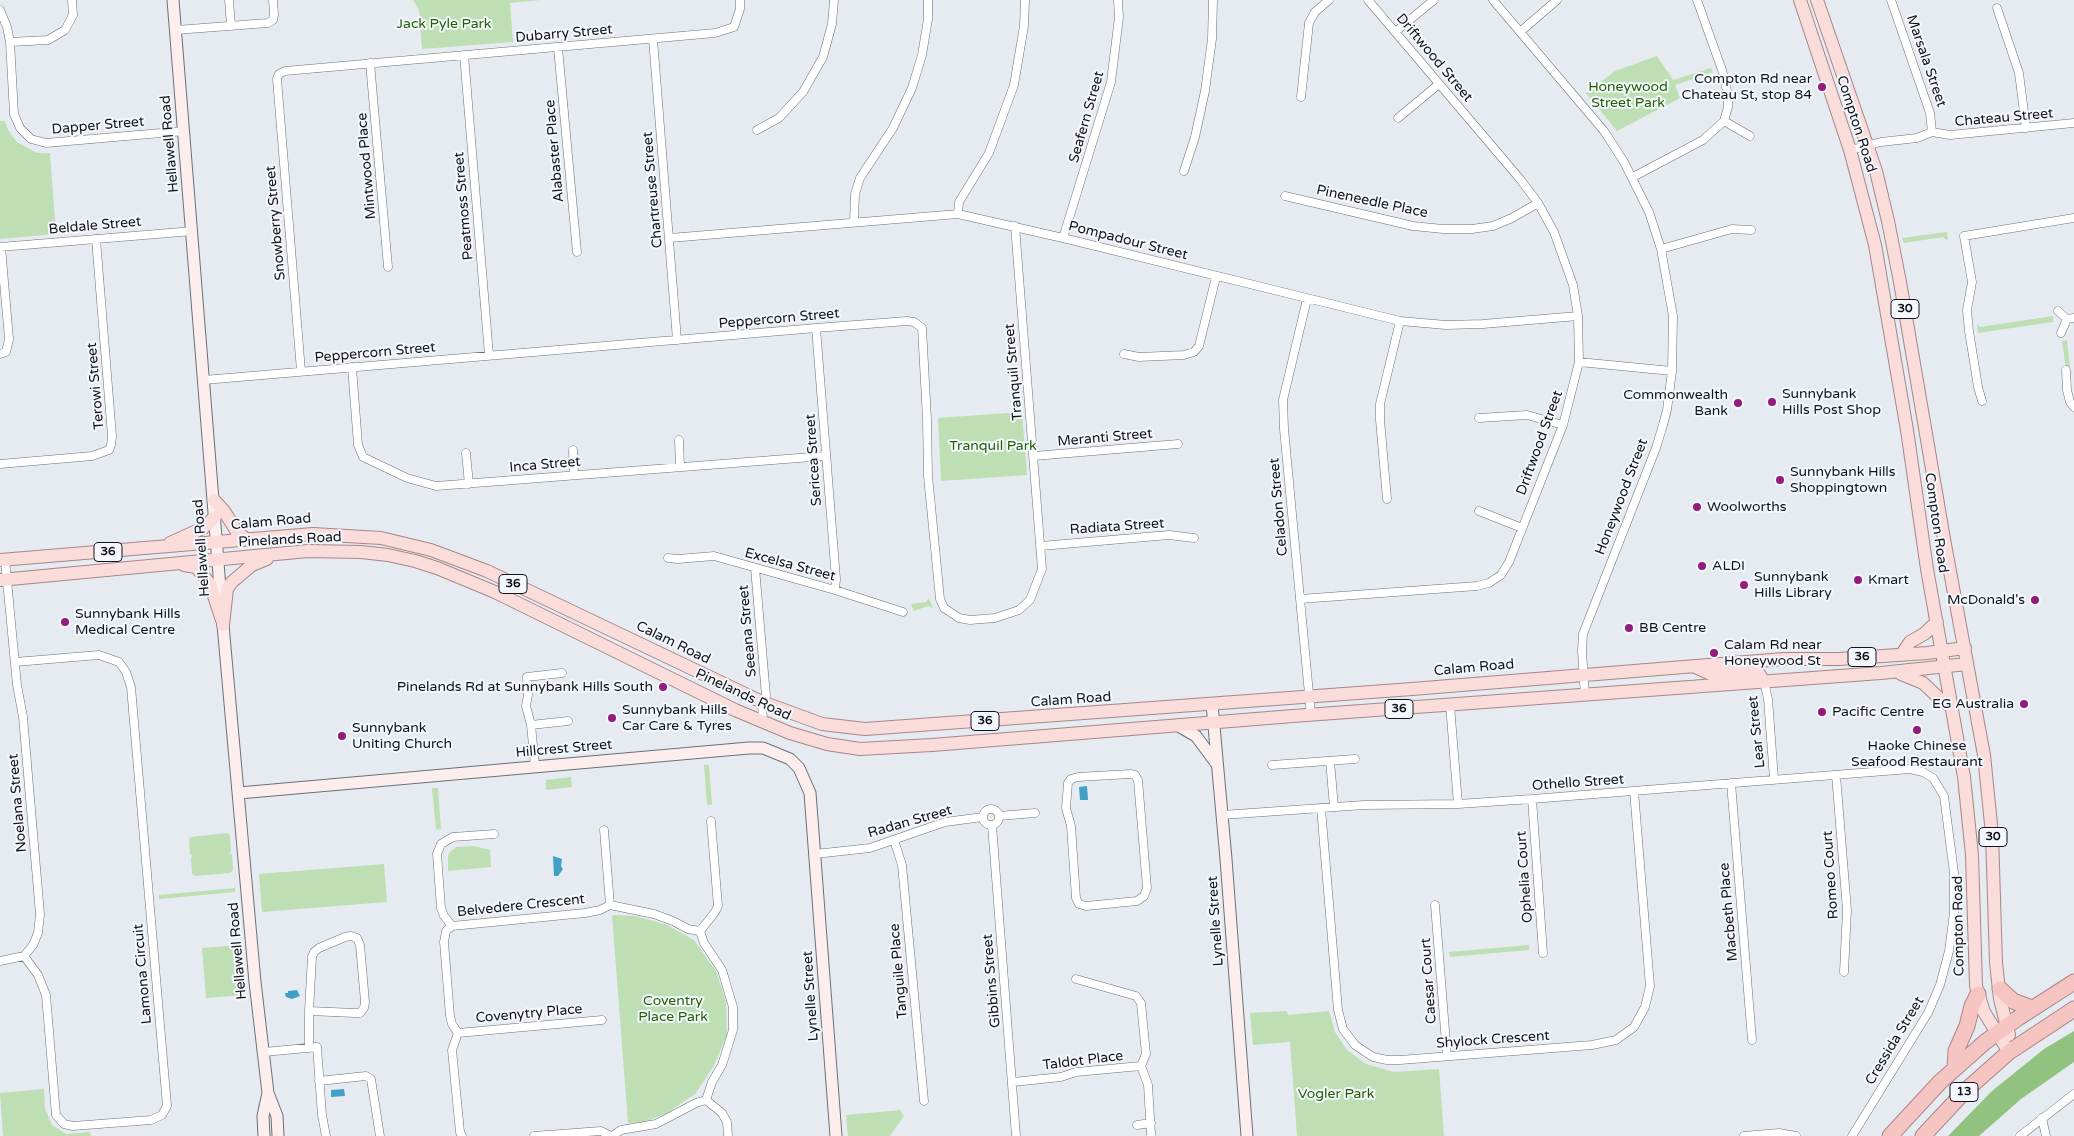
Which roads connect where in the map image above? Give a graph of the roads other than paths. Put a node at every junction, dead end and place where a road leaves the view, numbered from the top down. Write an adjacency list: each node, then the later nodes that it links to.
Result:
1 (72, 0): 27 (street)
2 (173, 0): 23 (street, Hellawell Road)
3 (229, 0): 22 (street)
4 (273, 0): 22 (street)
5 (740, 0): 26 (street, Dubarry Street)
6 (834, 0): 38 (street)
7 (928, 0): 50 (street)
8 (1025, 0): 48 (street)
9 (1118, 0): 55 (street, Seafern Street)
10 (1213, 0): 44 (street)
11 (1329, 0): 33 (street)
12 (1368, 0): 24 (street, Driftwood Street)
13 (1434, 0): 24 (street)
14 (1493, 0): 25 (street, Honeywood Street)
15 (1557, 0): 25 (street)
16 (1697, 0): 35 (street)
17 (1800, 0): 43 (main road, Compton Road / 30)
18 (1817, 0): 42 (main road, Compton Road / 30)
19 (1891, 0): 40 (street, Marsala Street)
20 (1997, 8): 37 (street)
21 (0, 10): 27 (street, Dapper Street)
22 (231, 26): 23 (street)
23 (176, 30): 39 (street, Hellawell Road)
24 (1395, 32): 32 (street, Driftwood Street)
25 (1520, 32): 45 (street, Honeywood Street)
26 (653, 39): 28 (street, Dubarry Street); 54 (street, Chartreuse Street)
27 (10, 42): 39 (street, Dapper Street)
28 (558, 48): 29 (street, Dubarry Street); 59 (street, Alabaster Place)
29 (464, 55): 30 (street, Dubarry Street); 72 (street, Peatmoss Street)
30 (370, 63): 31 (street, Dubarry Street); 60 (street, Mintwood Place)
31 (279, 74): 76 (street, Snowberry Street)
32 (1439, 84): 34 (street); 47 (street, Driftwood Street)
33 (1301, 97)
34 (1398, 118)
35 (1724, 121): 41 (street); 45 (street)
36 (2074, 123): 37 (street, Chateau Street)
37 (2026, 128): 40 (street, Chateau Street)
38 (757, 130)
39 (184, 131): 53 (street, Hellawell Road)
40 (1932, 132): 42 (street, Chateau Street)
41 (1750, 136)
42 (1867, 145): 43 (street, Chateau Street); 115 (main road, Compton Road / 30)
43 (1850, 150): 113 (main road, Compton Road / 30)
44 (1184, 171)
45 (1633, 177): 58 (street, Honeywood Street)
46 (1285, 196): 47 (street, Pineneedle Place)
47 (1538, 203): 64 (street, Driftwood Street)
48 (958, 214): 50 (street, Pompadour Street); 51 (street, Pompadour Street)
49 (2074, 218): 79 (street)
50 (854, 222): 54 (street, Pompadour Street)
51 (1014, 226): 55 (street, Pompadour Street); 88 (street, Tranquil Street)
52 (1751, 230): 58 (street)
53 (193, 231): 56 (street, Beldale Street); 78 (street, Hellawell Road)
54 (670, 238): 69 (street, Chartreuse Street)
55 (1063, 238): 61 (street, Pompadour Street)
56 (96, 239): 57 (street, Beldale Street); 89 (street, Terowi Street)
57 (0, 247): 70 (street)
58 (1661, 249): 77 (street, Honeywood Street)
59 (576, 252)
60 (388, 267)
61 (1216, 277): 62 (street, Pompadour Street); 71 (street)
62 (1307, 299): 66 (street, Pompadour Street); 111 (street, Celadon Street)
63 (2058, 311): 65 (street)
64 (1578, 316): 66 (street, Pompadour Street); 73 (street, Driftwood Street)
65 (2071, 318): 68 (street)
66 (1400, 320): 93 (street)
67 (816, 328): 69 (street, Peppercorn Street); 87 (street, Sericea Street); 101 (street, Peppercorn Street)
68 (2061, 333)
69 (677, 340): 72 (street, Peppercorn Street)
70 (0, 354)
71 (1124, 354)
72 (489, 355): 74 (street, Peppercorn Street)
73 (1579, 362): 77 (street); 82 (street, Driftwood Street)
74 (352, 368): 76 (street, Peppercorn Street); 92 (street, Inca Street)
75 (2066, 370): 80 (street)
76 (300, 371): 78 (street, Peppercorn Street)
77 (1672, 371): 124 (street, Honeywood Street)
78 (204, 380): 94 (street, Hellawell Road)
79 (1982, 401)
80 (2074, 407)
81 (1479, 418): 82 (street)
82 (1562, 425): 97 (street, Driftwood Street)
83 (679, 440): 90 (street)
84 (1178, 444): 88 (street, Meranti Street)
85 (573, 450): 91 (street)
86 (466, 453): 92 (street)
87 (825, 456): 90 (street, Inca Street); 110 (street, Sericea Street)
88 (1034, 456): 101 (street, Tranquil Street)
89 (0, 464)
90 (680, 467): 91 (street, Inca Street)
91 (574, 475): 92 (street, Inca Street)
92 (469, 484)
93 (1387, 499)
94 (214, 500): 96 (street, Hellawell Road); 99 (main road)
95 (1479, 511): 97 (street)
96 (215, 517): 100 (street, Hellawell Road); 102 (main road)
97 (1522, 528): 111 (street, Driftwood Street)
98 (1194, 538): 101 (street, Radiata Street)
99 (246, 539): 100 (main road, Calam Road / 36); 128 (main road, Calam Road / 36)
100 (217, 542): 102 (main road, 36); 106 (street, Hellawell Road)
101 (1041, 546)
102 (161, 548): 105 (main road, 36)
103 (281, 554): 106 (main road, Pinelands Road / 36); 114 (main road); 134 (main road, Pinelands Road / 36)
104 (668, 558): 108 (street, Excelsa Street)
105 (3, 560): 109 (street, Noelana Street)
106 (218, 560): 107 (main road, Pinelands Road / 36); 114 (street, Hellawell Road)
107 (178, 564): 109 (main road, Pinelands Road / 36); 114 (main road)
108 (755, 568): 110 (street, Excelsa Street); 128 (street, Seeana Street)
109 (4, 580): 118 (street, Noelana Street)
110 (835, 590): 112 (street, Excelsa Street)
111 (1300, 599): 126 (street, Celadon Street)
112 (903, 612)
113 (1937, 622): 116 (main road, Compton Road / 30); 117 (main road)
114 (224, 625): 148 (street, Hellawell Road)
115 (1965, 648): 116 (main road, Calam Road / 36); 119 (main road, Compton Road / 30)
116 (1942, 651): 117 (main road, Calam Road / 36); 121 (main road, Compton Road / 30)
117 (1902, 654): 120 (main road, Calam Road / 36)
118 (15, 662): 169 (street, Noelana Street); 169 (street, Lamona Circuit)
119 (1968, 664): 121 (main road, 36); 174 (main road, Compton Road / 30)
120 (1693, 666): 124 (main road, Calam Road / 36); 125 (main road)
121 (1945, 667): 122 (main road, 36); 131 (main road, Compton Road / 30)
122 (1896, 672): 125 (main road, 36); 131 (main road)
123 (562, 673): 136 (street)
124 (1583, 674): 126 (main road, Calam Road / 36); 127 (street, Honeywood Street)
125 (1764, 682): 127 (main road, 36); 145 (street, Lear Street)
126 (1309, 696): 129 (main road, Calam Road / 36); 132 (street, Celadon Street)
127 (1585, 696): 130 (main road, 36)
128 (762, 702): 129 (main road, Calam Road / 36); 134 (street, Seeana Street)
129 (1212, 704): 135 (street, Lynelle Street)
130 (1450, 705): 132 (main road, 36); 150 (street)
131 (1952, 706): 175 (main road, Compton Road / 30)
132 (1311, 715): 135 (main road, 36)
133 (568, 721): 136 (street)
134 (763, 721): 137 (main road, Pinelands Road / 36)
135 (1214, 723): 137 (main road, 36); 140 (street, Lynelle Street)
136 (532, 725): 142 (street)
137 (1177, 725): 140 (street)
138 (1355, 759): 139 (street)
139 (1330, 761): 141 (street); 151 (street)
140 (1217, 764): 155 (street, Lynelle Street)
141 (1272, 765)
142 (535, 766): 148 (street, Hillcrest Street); 163 (street, Hillcrest Street)
143 (1836, 775): 144 (street, Othello Street); 145 (street, Othello Street); 171 (street, Romeo Court)
144 (1933, 778): 212 (street, Cressida Street)
145 (1774, 779): 146 (street, Othello Street)
146 (1731, 783): 147 (street, Othello Street); 182 (street, Macbeth Place)
147 (1634, 791): 149 (street, Othello Street); 186 (street, Shylock Crescent)
148 (239, 793): 185 (street, Hellawell Road)
149 (1532, 799): 150 (street, Othello Street); 168 (street, Ophelia Court)
150 (1458, 804): 151 (street, Othello Street)
151 (1334, 807): 153 (street, Othello Street)
152 (1066, 808): 152 (street)
153 (1321, 808): 155 (street, Othello Street); 186 (street, Shylock Crescent)
154 (1035, 812): 156 (street)
155 (1222, 815): 209 (street, Lynelle Street)
156 (999, 816): 157 (street); 159 (street)
157 (983, 817): 159 (street); 162 (street, Radan Street)
158 (711, 821): 167 (street)
159 (992, 825): 190 (street, Gibbins Street)
160 (604, 830): 164 (street)
161 (494, 834): 166 (street)
162 (894, 840): 163 (street, Radan Street); 194 (street, Tanguile Place)
163 (815, 854): 207 (street, Lynelle Street)
164 (610, 905): 166 (street, Belvedere Crescent); 167 (street)
165 (1435, 905): 186 (street, Caesar Court)
166 (452, 926): 181 (street, Belvedere Crescent)
167 (700, 931): 193 (street)
168 (1544, 953)
169 (24, 956): 170 (street)
170 (0, 961)
171 (1844, 972)
172 (1076, 979): 187 (street, Taldot Place)
173 (2074, 982): 176 (highway, 13)
174 (2000, 989): 176 (highway); 180 (main road, Compton Road / 30)
175 (1978, 994): 180 (main road, Compton Road); 188 (highway, 30)
176 (2032, 1008): 180 (highway, 13)
177 (2074, 1009): 184 (highway, 13)
178 (309, 1011): 178 (street); 183 (street)
179 (602, 1020): 181 (street, Covenytry Place)
180 (2002, 1030): 184 (main road, Compton Road / 30); 188 (highway, 13)
181 (458, 1033): 203 (street)
182 (1752, 1040)
183 (313, 1048): 185 (street); 189 (street)
184 (2011, 1050): 214 (highway, 13)
185 (264, 1052): 191 (street, Hellawell Road)
186 (1447, 1056)
187 (1141, 1066): 190 (street, Taldot Place); 196 (street)
188 (1955, 1068): 213 (highway, 13)
189 (319, 1081): 201 (street); 202 (street)
190 (1013, 1082): 208 (street, Gibbins Street)
191 (268, 1093): 199 (street, Hellawell Road); 200 (street, Hellawell Road)
192 (2074, 1094): 195 (street)
193 (706, 1100): 205 (street); 206 (street)
194 (924, 1101)
195 (2042, 1118): 215 (street); 216 (street)
196 (1151, 1123): 197 (street); 198 (street)
197 (1136, 1125)
198 (1151, 1134)
199 (264, 1136)
200 (278, 1136)
201 (326, 1136)
202 (380, 1136)
203 (462, 1136)
204 (534, 1136): 205 (street)
205 (612, 1136)
206 (728, 1136)
207 (836, 1136)
208 (1016, 1136)
209 (1246, 1136)
210 (1744, 1136): 211 (street)
211 (1796, 1136)
212 (1852, 1136)
213 (1890, 1136)
214 (1923, 1136)
215 (2020, 1136)
216 (2046, 1136)

